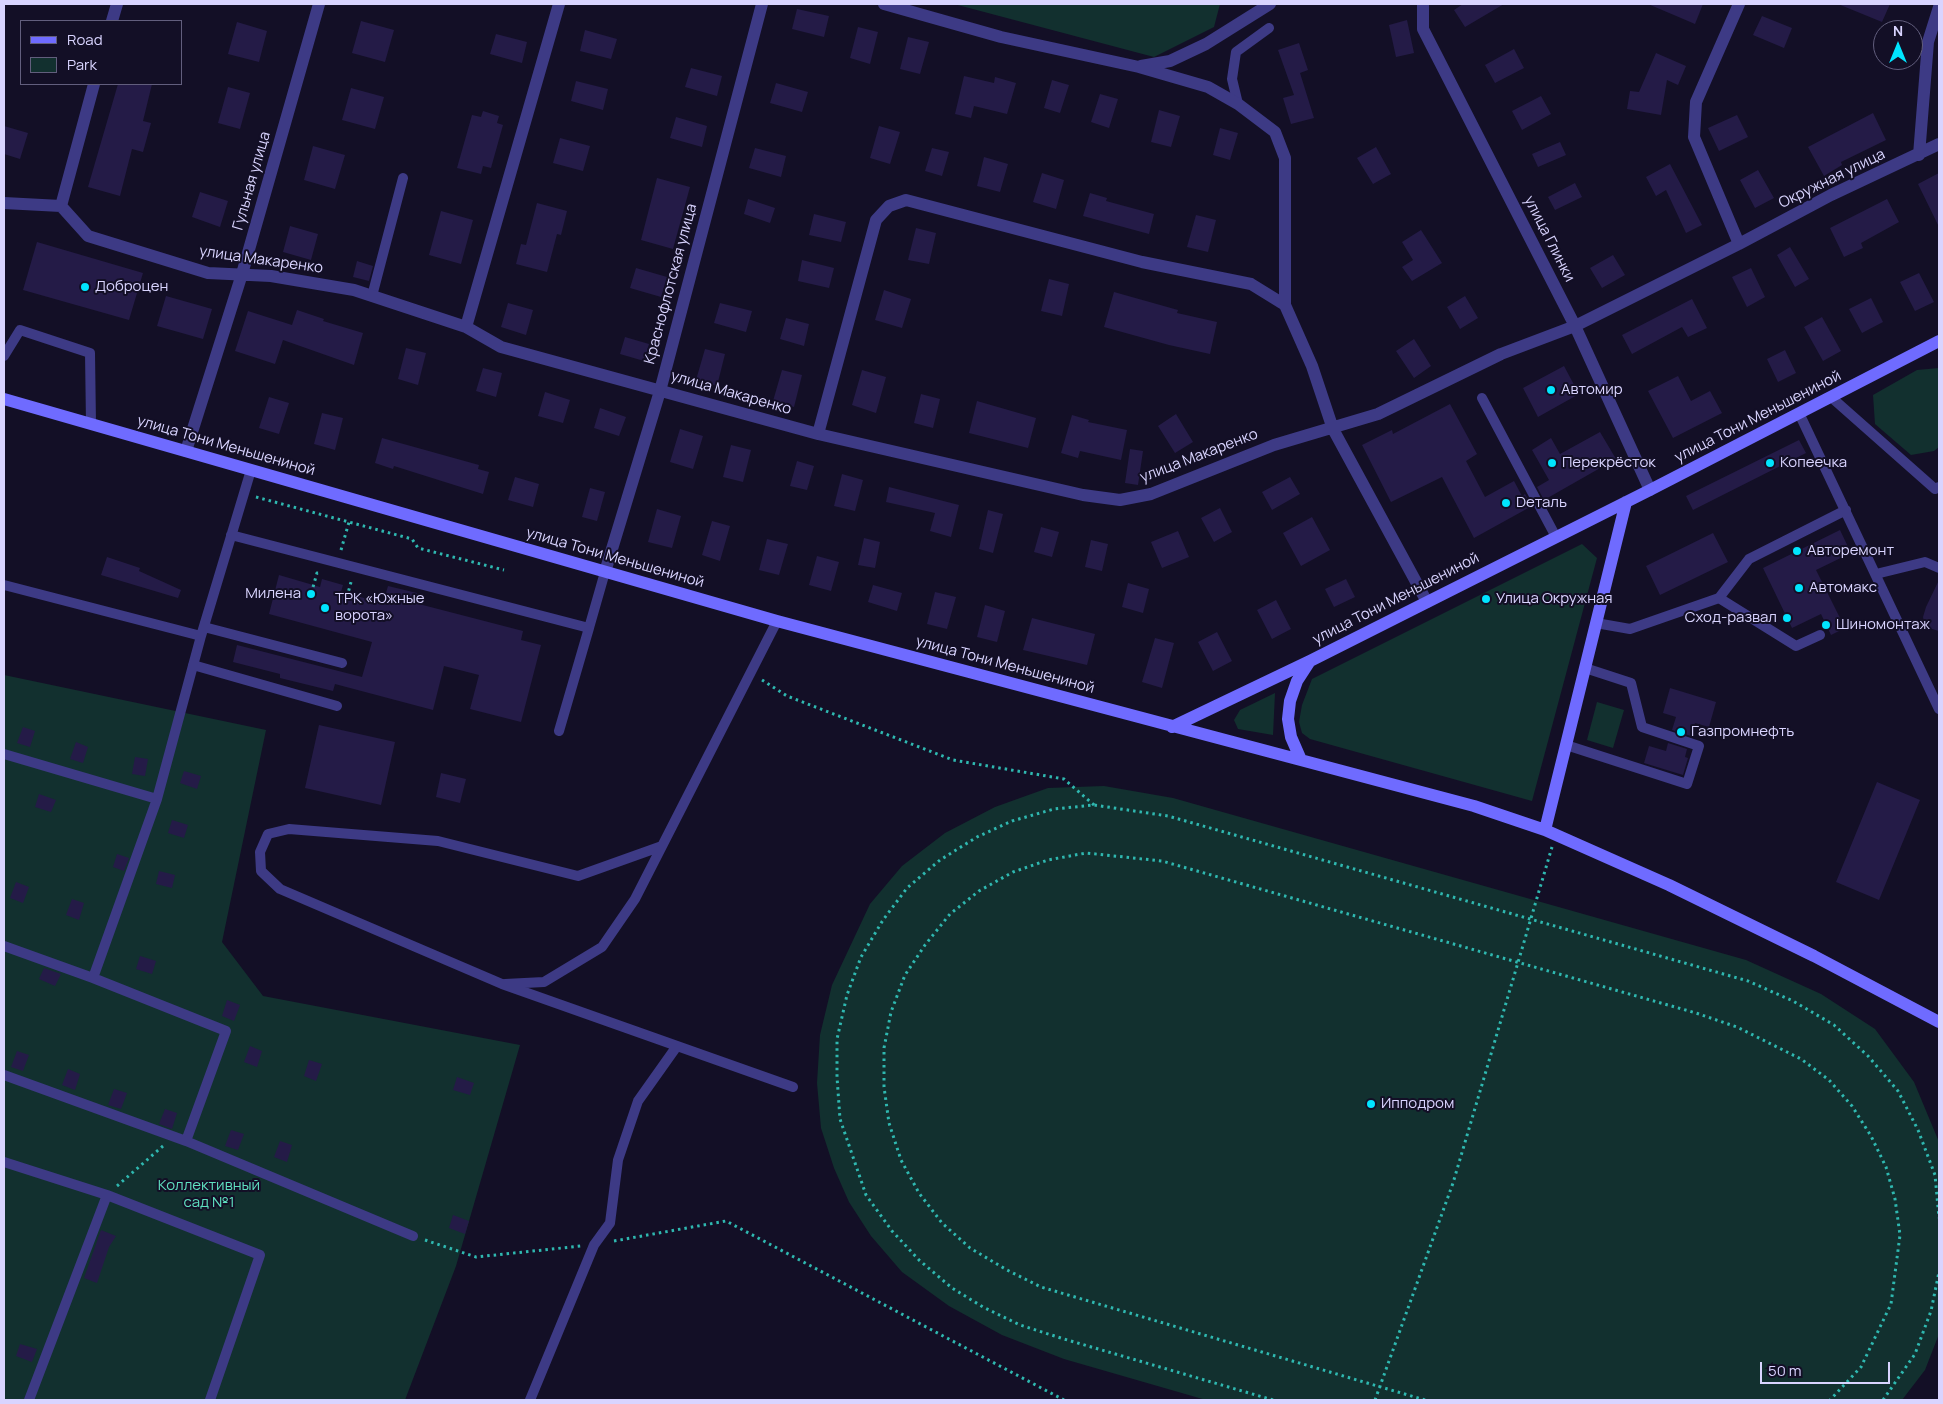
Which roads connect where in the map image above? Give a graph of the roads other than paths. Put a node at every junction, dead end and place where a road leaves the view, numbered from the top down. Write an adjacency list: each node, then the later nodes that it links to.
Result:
1 (117, 4): 10 (street)
2 (319, 4): 21 (street, Гульная улица)
3 (558, 4): 25 (street)
4 (762, 4): 28 (street, Краснофлотская улица)
5 (884, 4): 12 (street)
6 (1270, 4): 12 (street)
7 (1739, 4): 20 (street)
8 (1421, 5): 24 (street, улица Глинки)
9 (1939, 7): 16 (street)
10 (112, 20)
11 (1269, 28): 14 (lane)
12 (1138, 67): 14 (street)
13 (94, 85): 19 (street)
14 (1238, 104): 23 (street)
15 (1939, 144): 16 (street, Окружная улица)
16 (1919, 155): 20 (street, Окружная улица)
17 (403, 178): 22 (lane)
18 (4, 203): 19 (street)
19 (61, 206): 21 (street, улица Макаренко)
20 (1739, 244): 24 (street, Окружная улица)
21 (242, 274): 22 (street, улица Макаренко); 36 (street, Гульная улица)
22 (372, 296): 25 (street, улица Макаренко)
23 (1285, 304): 34 (street); 35 (street)
24 (1575, 326): 34 (street, улица Макаренко); 39 (street, улица Глинки)
25 (466, 327): 28 (street, улица Макаренко)
26 (1939, 343): 29 (main road, улица Тони Меньшениной)
27 (4, 356): 33 (lane)
28 (660, 391): 35 (street, улица Макаренко); 45 (street, Краснофлотская улица)
29 (1831, 397): 32 (main road, улица Тони Меньшениной); 38 (lane)
30 (1482, 398): 43 (lane)
31 (4, 399): 33 (main road, улица Тони Меньшениной)
32 (1800, 412): 39 (main road, улица Тони Меньшениной); 41 (lane)
33 (91, 424): 36 (main road, улица Тони Меньшениной)
34 (1333, 429): 35 (street, улица Макаренко); 49 (street)
35 (818, 434)
36 (186, 452): 37 (main road, улица Тони Меньшениной)
37 (251, 470): 42 (lane); 45 (main road, улица Тони Меньшениной)
38 (1939, 487)
39 (1650, 490): 40 (main road, улица Тони Меньшениной)
40 (1626, 502): 43 (main road, улица Тони Меньшениной); 51 (main road)
41 (1846, 510): 46 (lane); 48 (lane)
42 (231, 535): 52 (lane); 53 (lane)
43 (1556, 537): 49 (main road, улица Тони Меньшениной)
44 (1939, 568): 46 (lane)
45 (605, 572): 50 (main road, улица Тони Меньшениной); 52 (lane)
46 (1876, 574): 60 (lane)
47 (4, 585): 53 (lane)
48 (1719, 598): 51 (lane); 54 (lane)
49 (1427, 602): 55 (main road, улица Тони Меньшениной)
50 (778, 621): 61 (main road, улица Тони Меньшениной); 68 (lane)
51 (1596, 623): 58 (main road)
52 (589, 628): 62 (lane)
53 (202, 632): 56 (lane); 57 (lane)
54 (1820, 635)
55 (1310, 661): 61 (main road, улица Тони Меньшениной); 65 (main road)
56 (342, 662)
57 (193, 665): 59 (lane); 66 (lane)
58 (1585, 668): 63 (main road); 63 (lane)
59 (337, 706)
60 (1939, 709)
61 (1172, 727): 65 (main road)
62 (558, 731)
63 (1566, 745): 67 (main road)
64 (4, 754): 66 (lane)
65 (1301, 760): 67 (main road)
66 (157, 799): 70 (lane)
67 (1550, 832): 72 (main road)
68 (662, 846): 71 (lane); 71 (lane)
69 (4, 946): 70 (lane)
70 (93, 978): 76 (lane)
71 (502, 984): 73 (lane)
72 (1939, 1022)
73 (677, 1046): 75 (lane); 82 (lane)
74 (4, 1075): 76 (lane)
75 (793, 1088)
76 (186, 1142): 79 (lane)
77 (4, 1162): 78 (lane)
78 (107, 1194): 80 (lane); 81 (lane)
79 (413, 1236)
80 (29, 1400)
81 (210, 1400)
82 (530, 1400)

